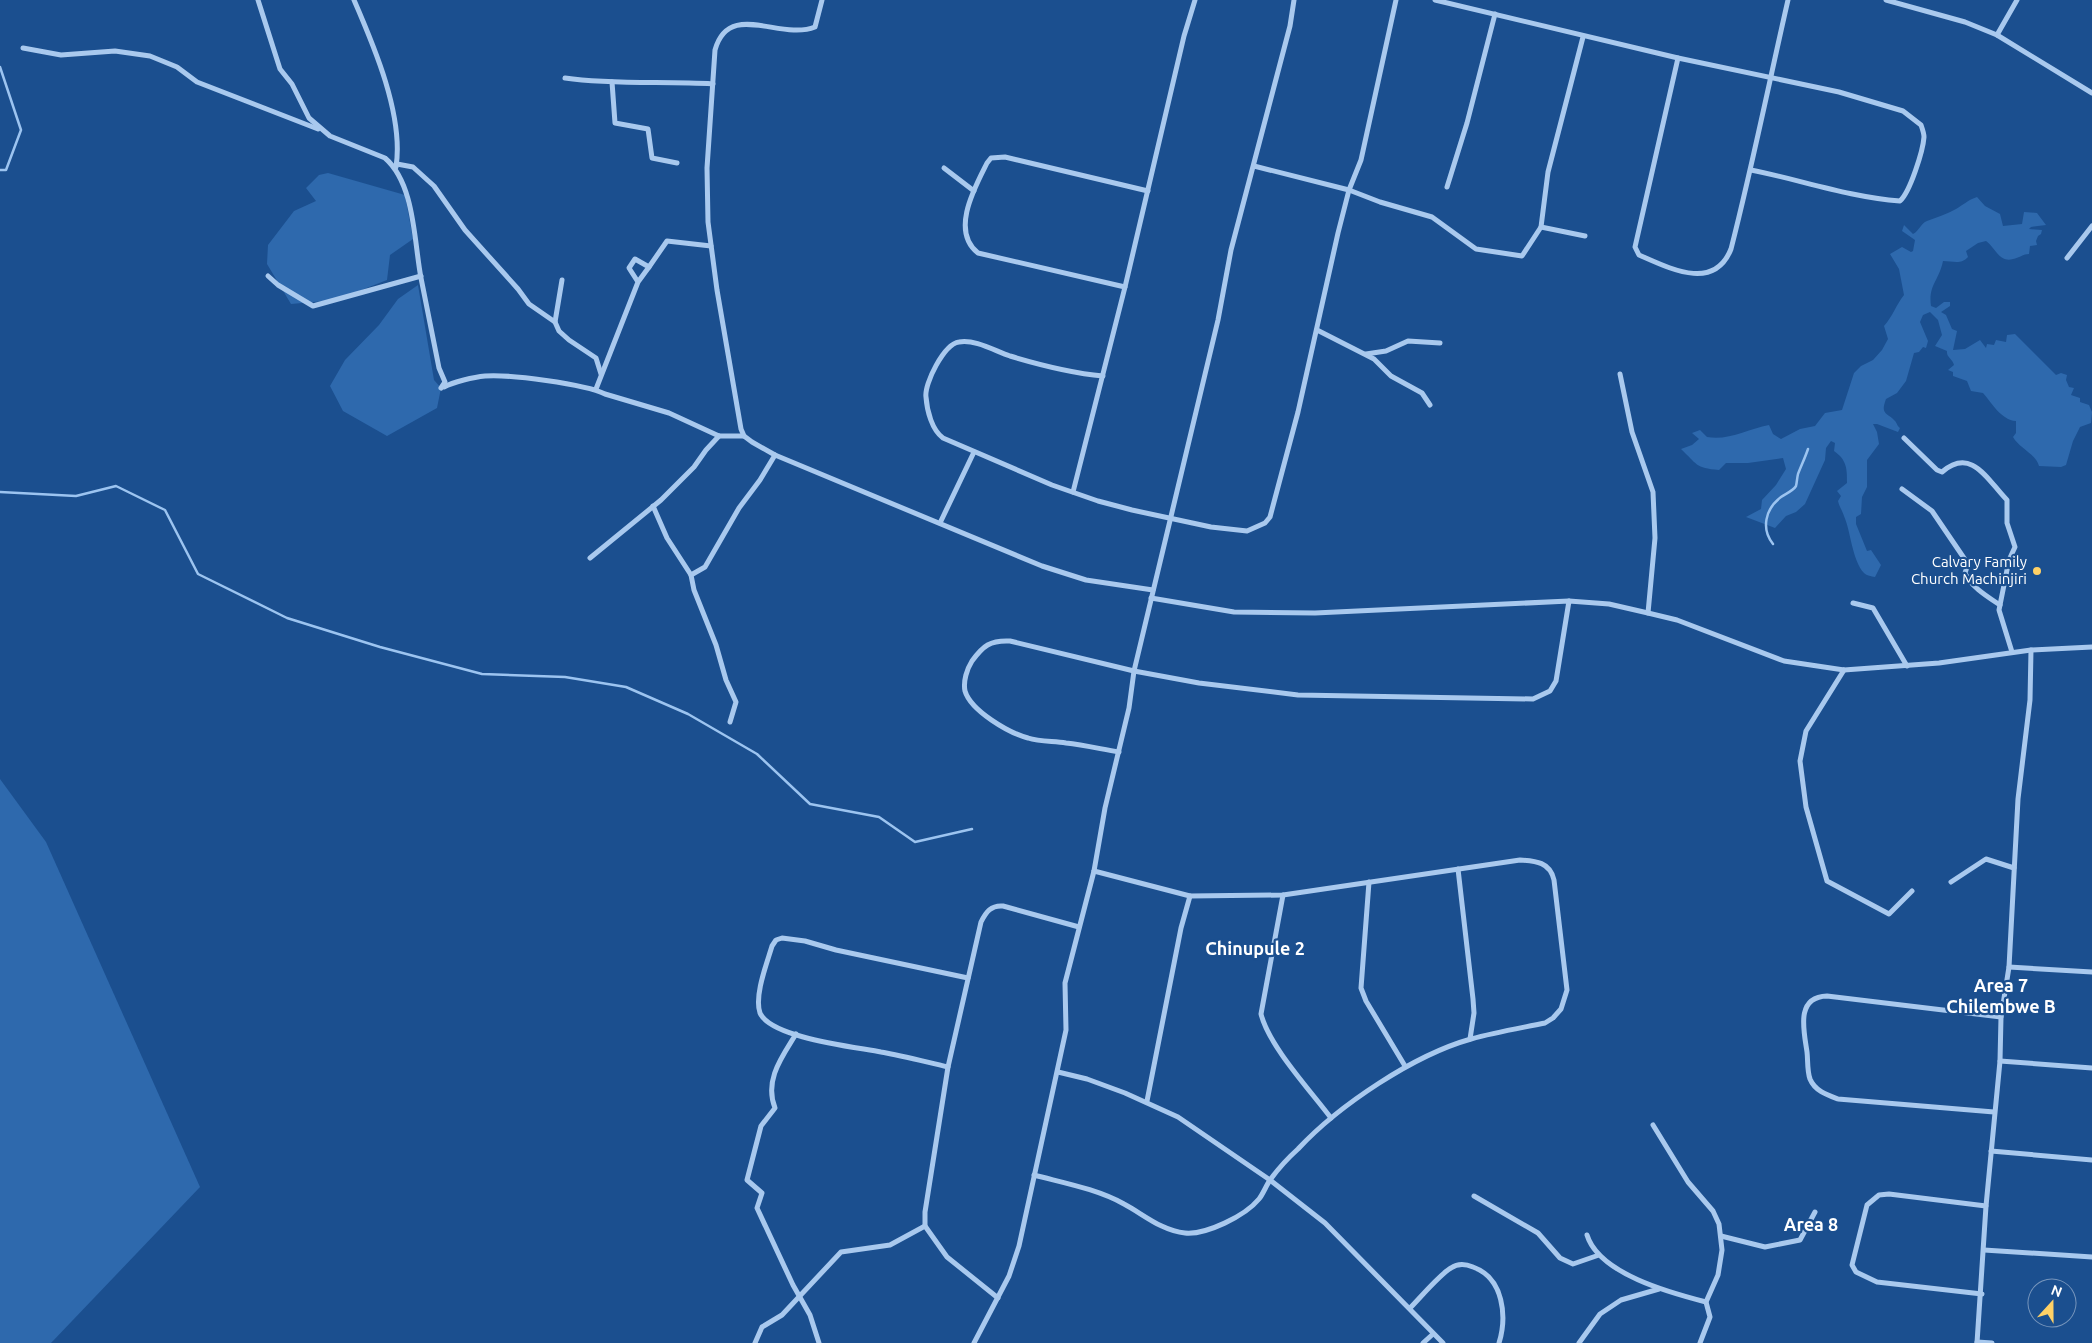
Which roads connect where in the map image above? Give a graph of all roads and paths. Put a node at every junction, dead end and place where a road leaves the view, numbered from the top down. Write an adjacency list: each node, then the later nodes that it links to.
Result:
1 (258, 0): 21 (street)
2 (354, 0): 24 (street)
3 (822, 0): 19 (street)
4 (1195, 0): 30 (street)
5 (1294, 0): 23 (street)
6 (1396, 0): 28 (street)
7 (1435, 0): 11 (street)
8 (1788, 0): 16 (street)
9 (1886, 0): 13 (street)
10 (2017, 0): 13 (street)
11 (1495, 14): 12 (street); 27 (street)
12 (1583, 36): 15 (street); 32 (street)
13 (1997, 36): 20 (street)
14 (23, 48): 21 (street)
15 (1678, 58): 16 (street); 26 (street)
16 (1770, 77): 26 (street); 26 (street)
17 (565, 78): 18 (street)
18 (612, 82): 19 (street); 22 (street)
19 (713, 84): 34 (street)
20 (2092, 93)
21 (321, 131): 24 (street)
22 (678, 163)
23 (1254, 166): 28 (street); 59 (street)
24 (396, 167): 38 (street); 42 (street)
25 (944, 168): 29 (street)
26 (1751, 170)
27 (1448, 187)
28 (1349, 190): 32 (street); 43 (street)
29 (974, 191): 30 (street); 41 (street)
30 (1148, 191): 41 (street)
31 (2092, 226): 35 (street)
32 (1541, 227): 33 (street)
33 (1585, 236)
34 (712, 246): 36 (street); 52 (street)
35 (2067, 258)
36 (649, 267): 40 (street); 40 (street)
37 (268, 276): 38 (street)
38 (421, 276): 49 (street)
39 (562, 280): 42 (street)
40 (638, 282): 46 (street)
41 (1125, 287): 48 (street)
42 (555, 322): 46 (street)
43 (1318, 330): 45 (street); 59 (street)
44 (1440, 343): 45 (street)
45 (1366, 354): 50 (street)
46 (602, 374): 49 (street)
47 (1620, 374): 68 (street)
48 (1103, 376): 54 (street); 57 (street)
49 (596, 389): 51 (street)
50 (1430, 405)
51 (719, 436): 52 (street); 58 (street)
52 (744, 436): 55 (street)
53 (1904, 438): 67 (street)
54 (974, 452): 57 (street); 60 (street)
55 (775, 455): 60 (street); 62 (street)
56 (1902, 489): 67 (street)
57 (1072, 492): 59 (street)
58 (653, 506): 61 (street); 62 (street)
59 (1170, 518): 63 (street)
60 (940, 523): 63 (street)
61 (590, 558)
62 (691, 574): 75 (street)
63 (1153, 590): 64 (street)
64 (1151, 598): 65 (street); 74 (street)
65 (1569, 601): 68 (street); 74 (street)
66 (1853, 603): 72 (street)
67 (2000, 605): 71 (street)
68 (1648, 612): 73 (street)
69 (2092, 648): 70 (street)
70 (2031, 650): 71 (street); 77 (street)
71 (2012, 652): 72 (street)
72 (1908, 666): 73 (street)
73 (1844, 670): 82 (street)
74 (1134, 671): 76 (street); 76 (street)
75 (730, 722)
76 (1119, 752): 79 (street)
77 (2014, 868): 81 (street); 86 (street)
78 (1458, 869): 80 (street); 91 (street); 91 (street)
79 (1094, 871): 84 (street); 85 (street)
80 (1369, 882): 83 (street); 93 (street)
81 (1951, 882)
82 (1912, 891)
83 (1283, 895): 84 (street); 99 (street)
84 (1190, 896): 97 (street)
85 (1079, 926): 88 (street); 96 (street)
86 (2009, 968): 87 (street); 89 (street)
87 (2092, 972)
88 (968, 978): 90 (street); 94 (street)
89 (2001, 1017): 92 (street); 98 (street)
90 (796, 1034): 94 (street); 116 (street)
91 (1470, 1039): 93 (street)
92 (2000, 1061): 95 (street); 98 (street)
93 (1405, 1066): 99 (street)
94 (948, 1067): 108 (street)
95 (2092, 1068)
96 (1058, 1072): 97 (street); 103 (street)
97 (1147, 1101): 104 (street)
98 (1994, 1112): 101 (street)
99 (1330, 1118): 104 (street)
100 (1653, 1125): 110 (street)
101 (1992, 1151): 102 (street); 106 (street)
102 (2092, 1160)
103 (1034, 1175): 104 (street); 117 (street)
104 (1270, 1180): 119 (street)
105 (1474, 1196): 112 (street)
106 (1986, 1206): 111 (street); 115 (street)
107 (1815, 1212): 110 (street)
108 (924, 1226): 116 (street); 117 (street)
109 (1587, 1235): 112 (street)
110 (1722, 1236): 118 (street)
111 (1984, 1250): 113 (street); 115 (street)
112 (1599, 1255): 114 (street)
113 (2092, 1257)
114 (1659, 1289): 118 (street); 128 (street)
115 (1982, 1294): 121 (street)
116 (799, 1296): 122 (street); 123 (street)
117 (998, 1298): 124 (street)
118 (1706, 1302): 129 (street)
119 (1410, 1308): 120 (street); 127 (street)
120 (1433, 1334): 125 (street); 126 (street)
121 (1977, 1342): 130 (street)
122 (755, 1343)
123 (818, 1343)
124 (974, 1343)
125 (1423, 1343)
126 (1443, 1343)
127 (1499, 1343)
128 (1579, 1343)
129 (1700, 1343)
130 (1992, 1343)

